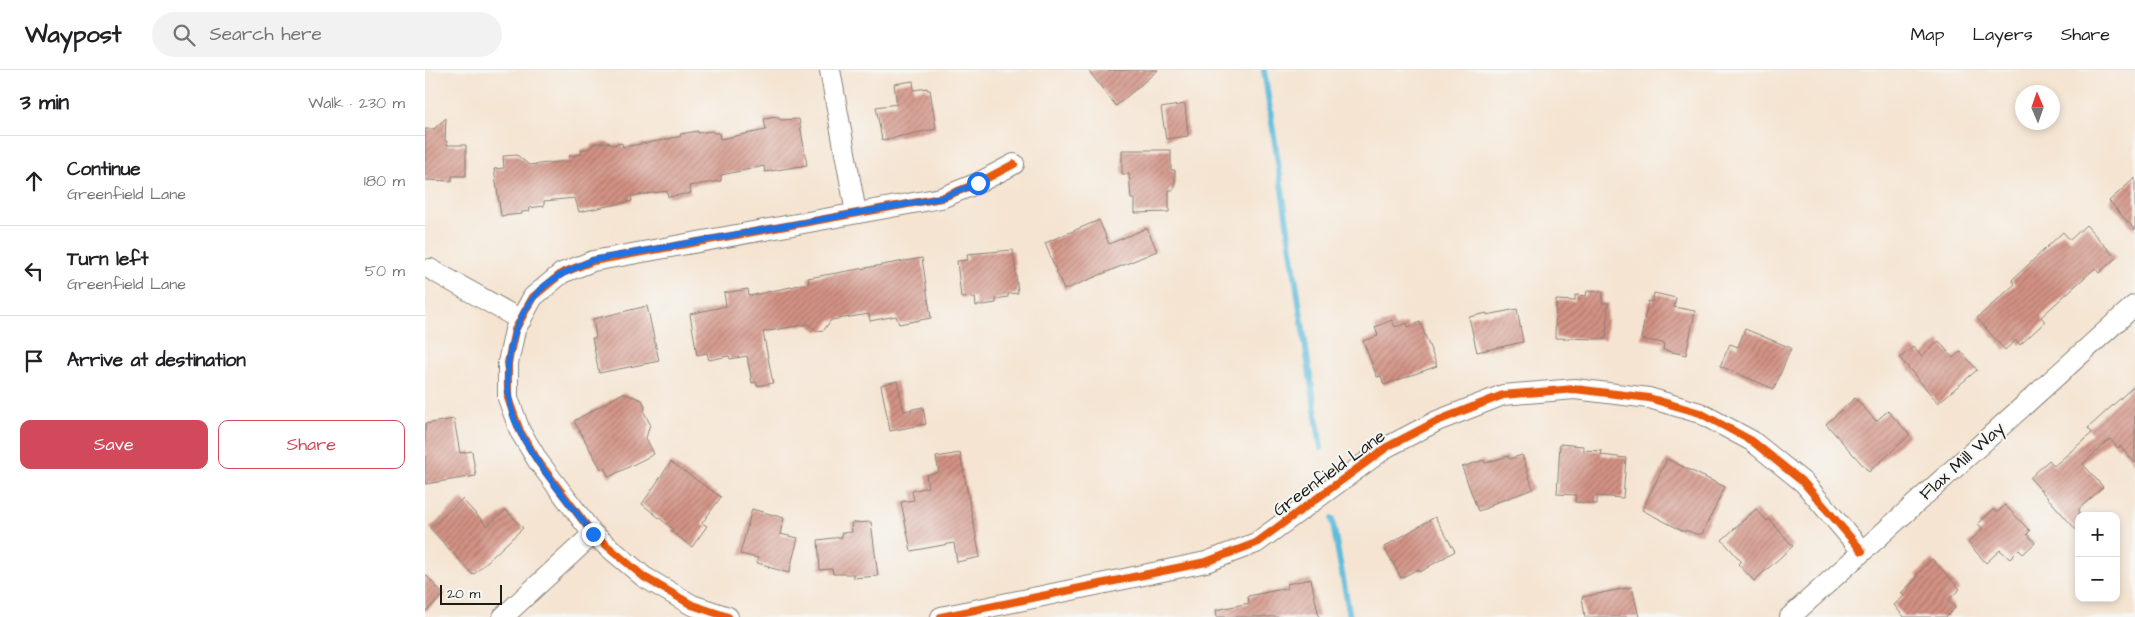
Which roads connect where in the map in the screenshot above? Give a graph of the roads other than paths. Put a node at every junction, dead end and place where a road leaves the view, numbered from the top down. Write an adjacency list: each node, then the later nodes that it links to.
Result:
1 (830, 70): 3 (street)
2 (1014, 164): 3 (street)
3 (857, 213): 6 (street)
4 (430, 269): 6 (street)
5 (2135, 305): 8 (street, Flax Mill Way)
6 (521, 320): 7 (street)
7 (593, 534): 9 (street); 10 (street)
8 (1862, 551): 11 (street, Greenfield Lane); 12 (street, Flax Mill Way)
9 (503, 617)
10 (728, 617)
11 (941, 617)
12 (1790, 617)

